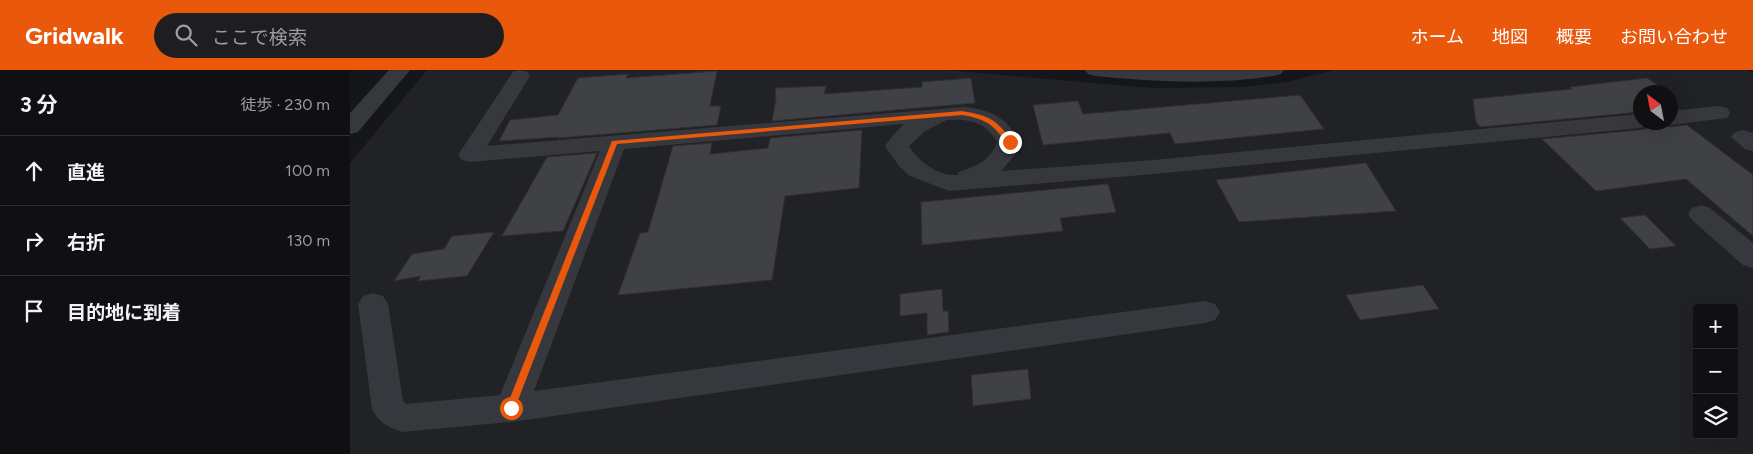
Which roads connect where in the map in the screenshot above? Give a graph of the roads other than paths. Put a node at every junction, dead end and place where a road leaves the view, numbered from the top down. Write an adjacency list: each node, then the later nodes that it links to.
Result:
1 (1095, 70): 2 (street)
2 (1274, 70)
3 (399, 71): 4 (street); 11 (street)
4 (372, 72)
5 (520, 76): 12 (street)
6 (1719, 113): 8 (street)
7 (943, 114): 9 (street); 13 (street); 14 (street)
8 (1678, 117)
9 (874, 120): 12 (street); 14 (street)
10 (1633, 121): 15 (street)
11 (350, 128)
12 (615, 142): 21 (street)
13 (1010, 142): 15 (street); 16 (street)
14 (897, 146): 16 (street)
15 (1038, 176): 16 (street)
16 (949, 183)
17 (1701, 214): 18 (street)
18 (1753, 258)
19 (373, 304): 21 (street)
20 (1205, 312): 21 (street)
21 (511, 408)

